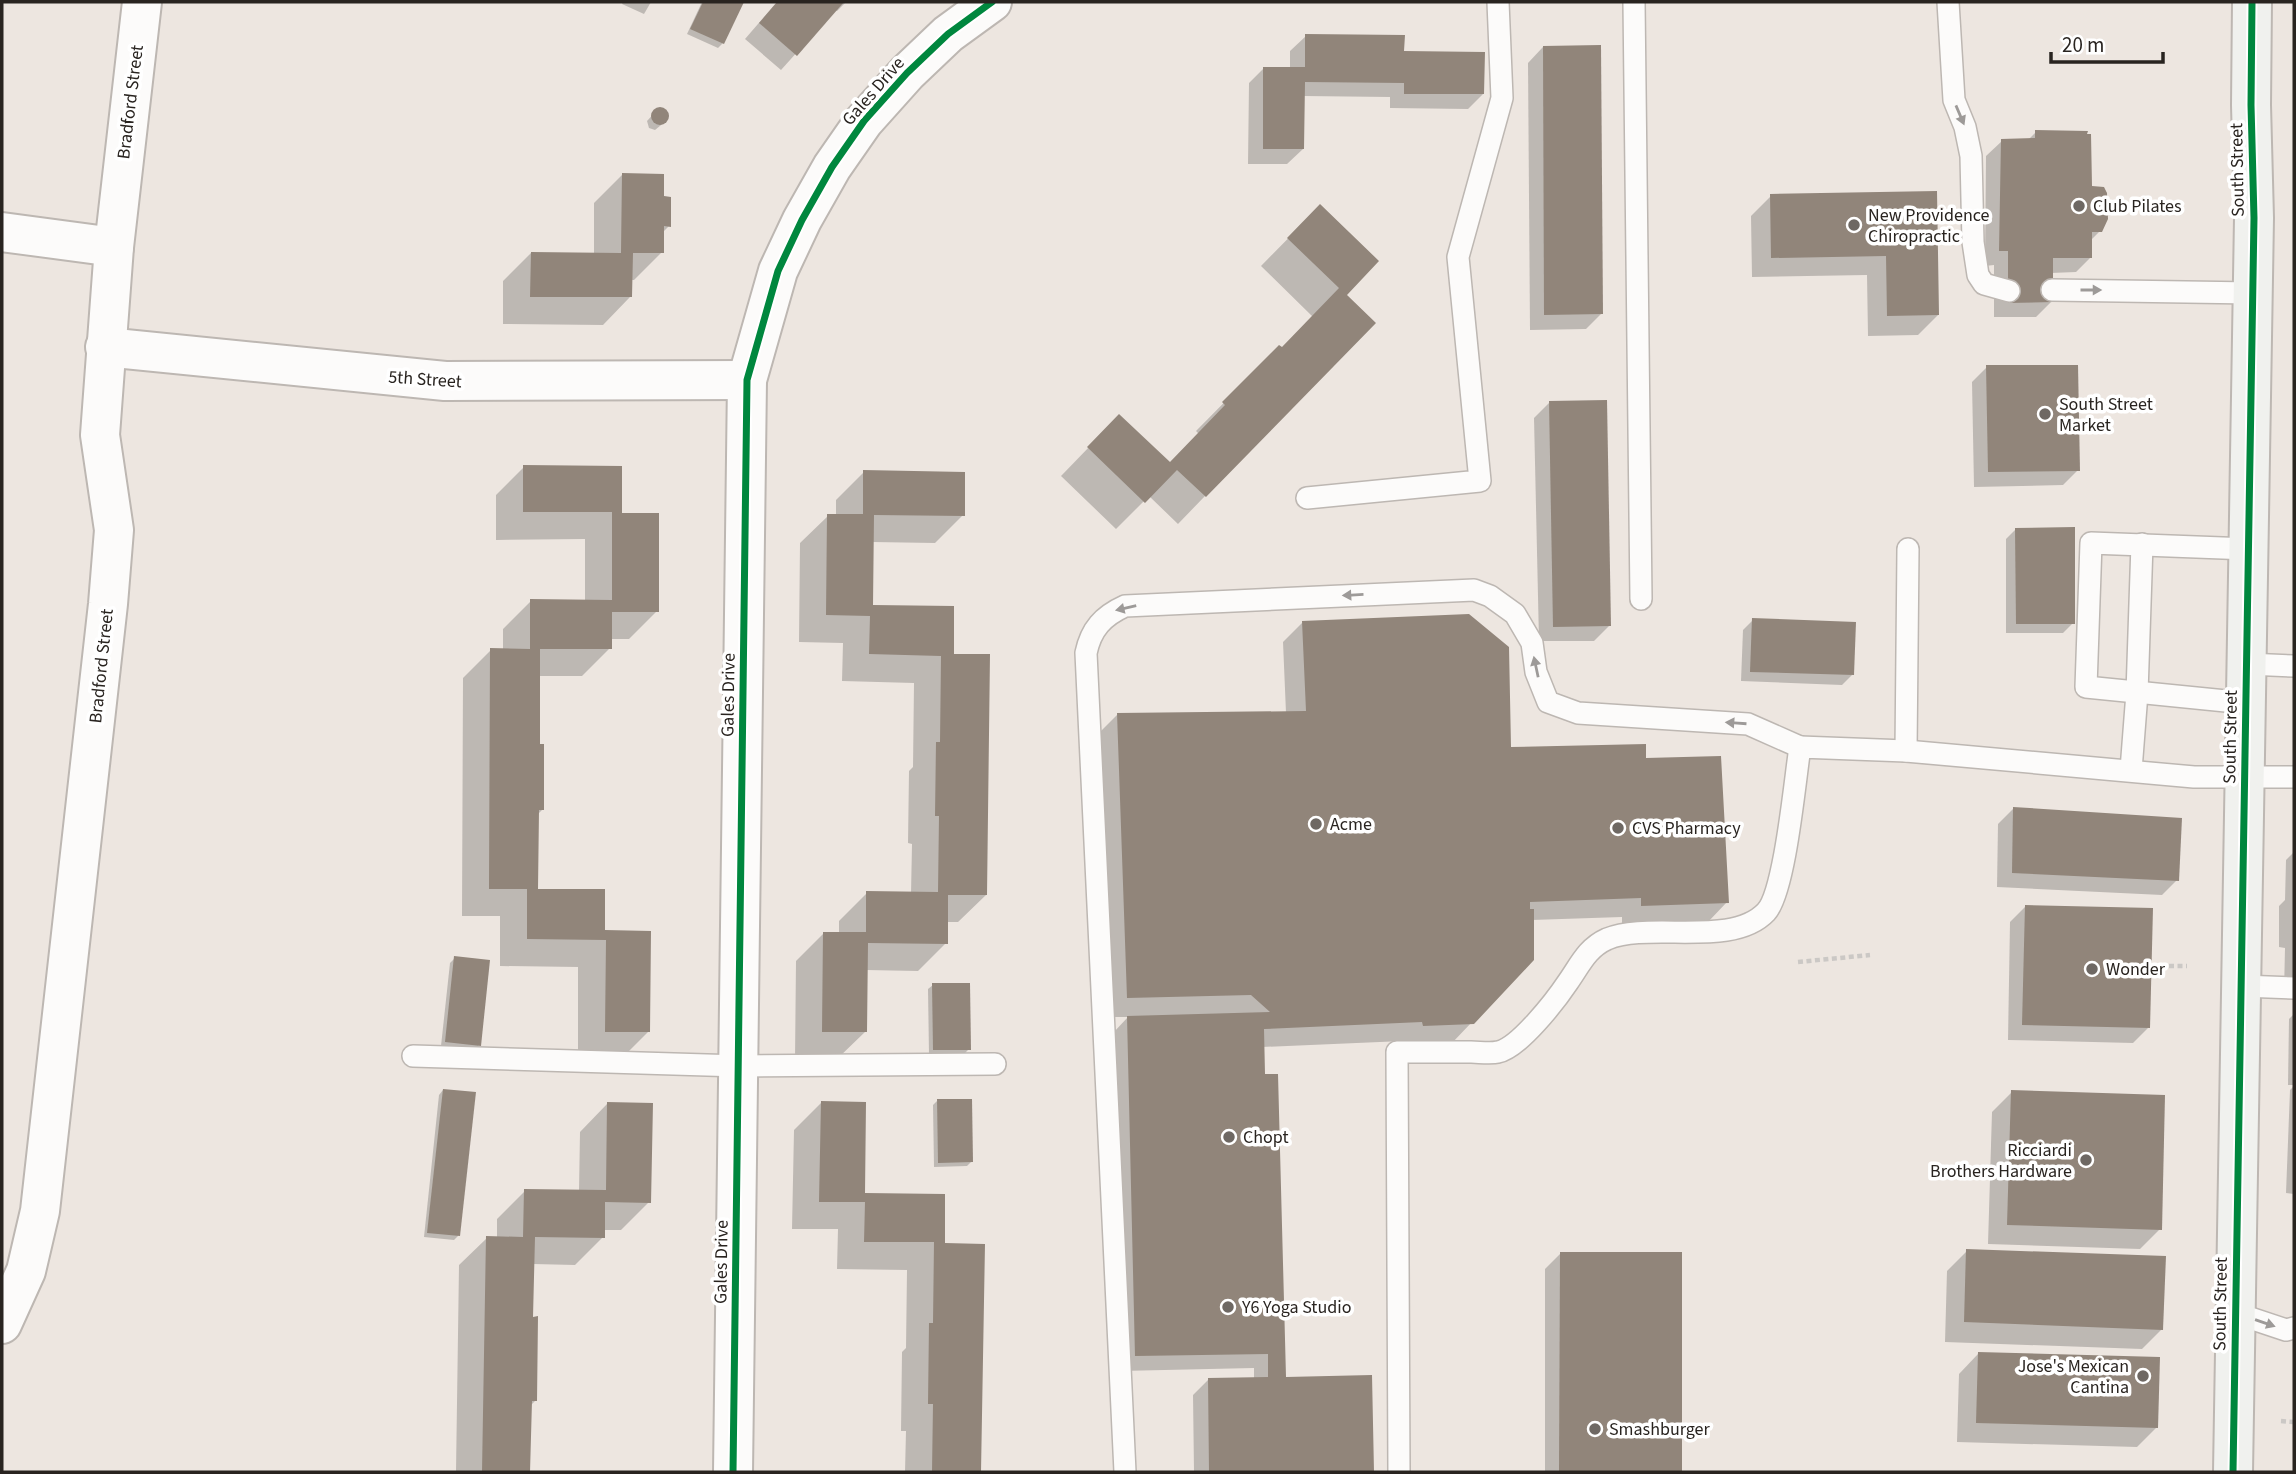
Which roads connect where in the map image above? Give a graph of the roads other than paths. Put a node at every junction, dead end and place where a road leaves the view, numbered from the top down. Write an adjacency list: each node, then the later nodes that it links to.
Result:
1 (142, 2): 8 (street, Bradford Street)
2 (992, 2): 13 (street, Gales Drive)
3 (1498, 2): 14 (lane)
4 (1634, 2): 18 (lane)
5 (1948, 2): 9 (lane, one-way to 9)
6 (2252, 2): 11 (street, South Street)
7 (2, 232): 8 (street)
8 (114, 247): 12 (street, Bradford Street)
9 (2008, 290)
10 (2052, 290): 11 (lane, one-way to 11)
11 (2253, 293): 17 (street, South Street)
12 (105, 347): 13 (street, 5th Street); 34 (street, Bradford Street)
13 (747, 380): 32 (street, Gales Drive)
14 (1307, 498)
15 (2142, 544): 17 (lane); 21 (lane); 21 (lane)
16 (1908, 549): 24 (lane)
17 (2249, 549): 19 (street, South Street)
18 (1641, 599)
19 (2247, 664): 20 (lane); 22 (street, South Street)
20 (2294, 666)
21 (2137, 693): 22 (lane); 25 (lane)
22 (2246, 703): 26 (street, South Street)
23 (1800, 747): 24 (lane); 37 (lane, one-way to 37); 38 (lane)
24 (1906, 751): 25 (lane)
25 (2130, 771): 26 (lane)
26 (2245, 776): 27 (lane); 28 (street, South Street)
27 (2294, 777)
28 (2242, 986): 29 (lane); 33 (street, South Street)
29 (2294, 988)
30 (413, 1056): 32 (lane)
31 (995, 1064): 32 (lane)
32 (740, 1066): 36 (street, Gales Drive)
33 (2235, 1313): 35 (lane, one-way to 35); 39 (street, South Street)
34 (2, 1324)
35 (2294, 1328)
36 (733, 1472)
37 (1125, 1472)
38 (1399, 1472)
39 (2233, 1472)

